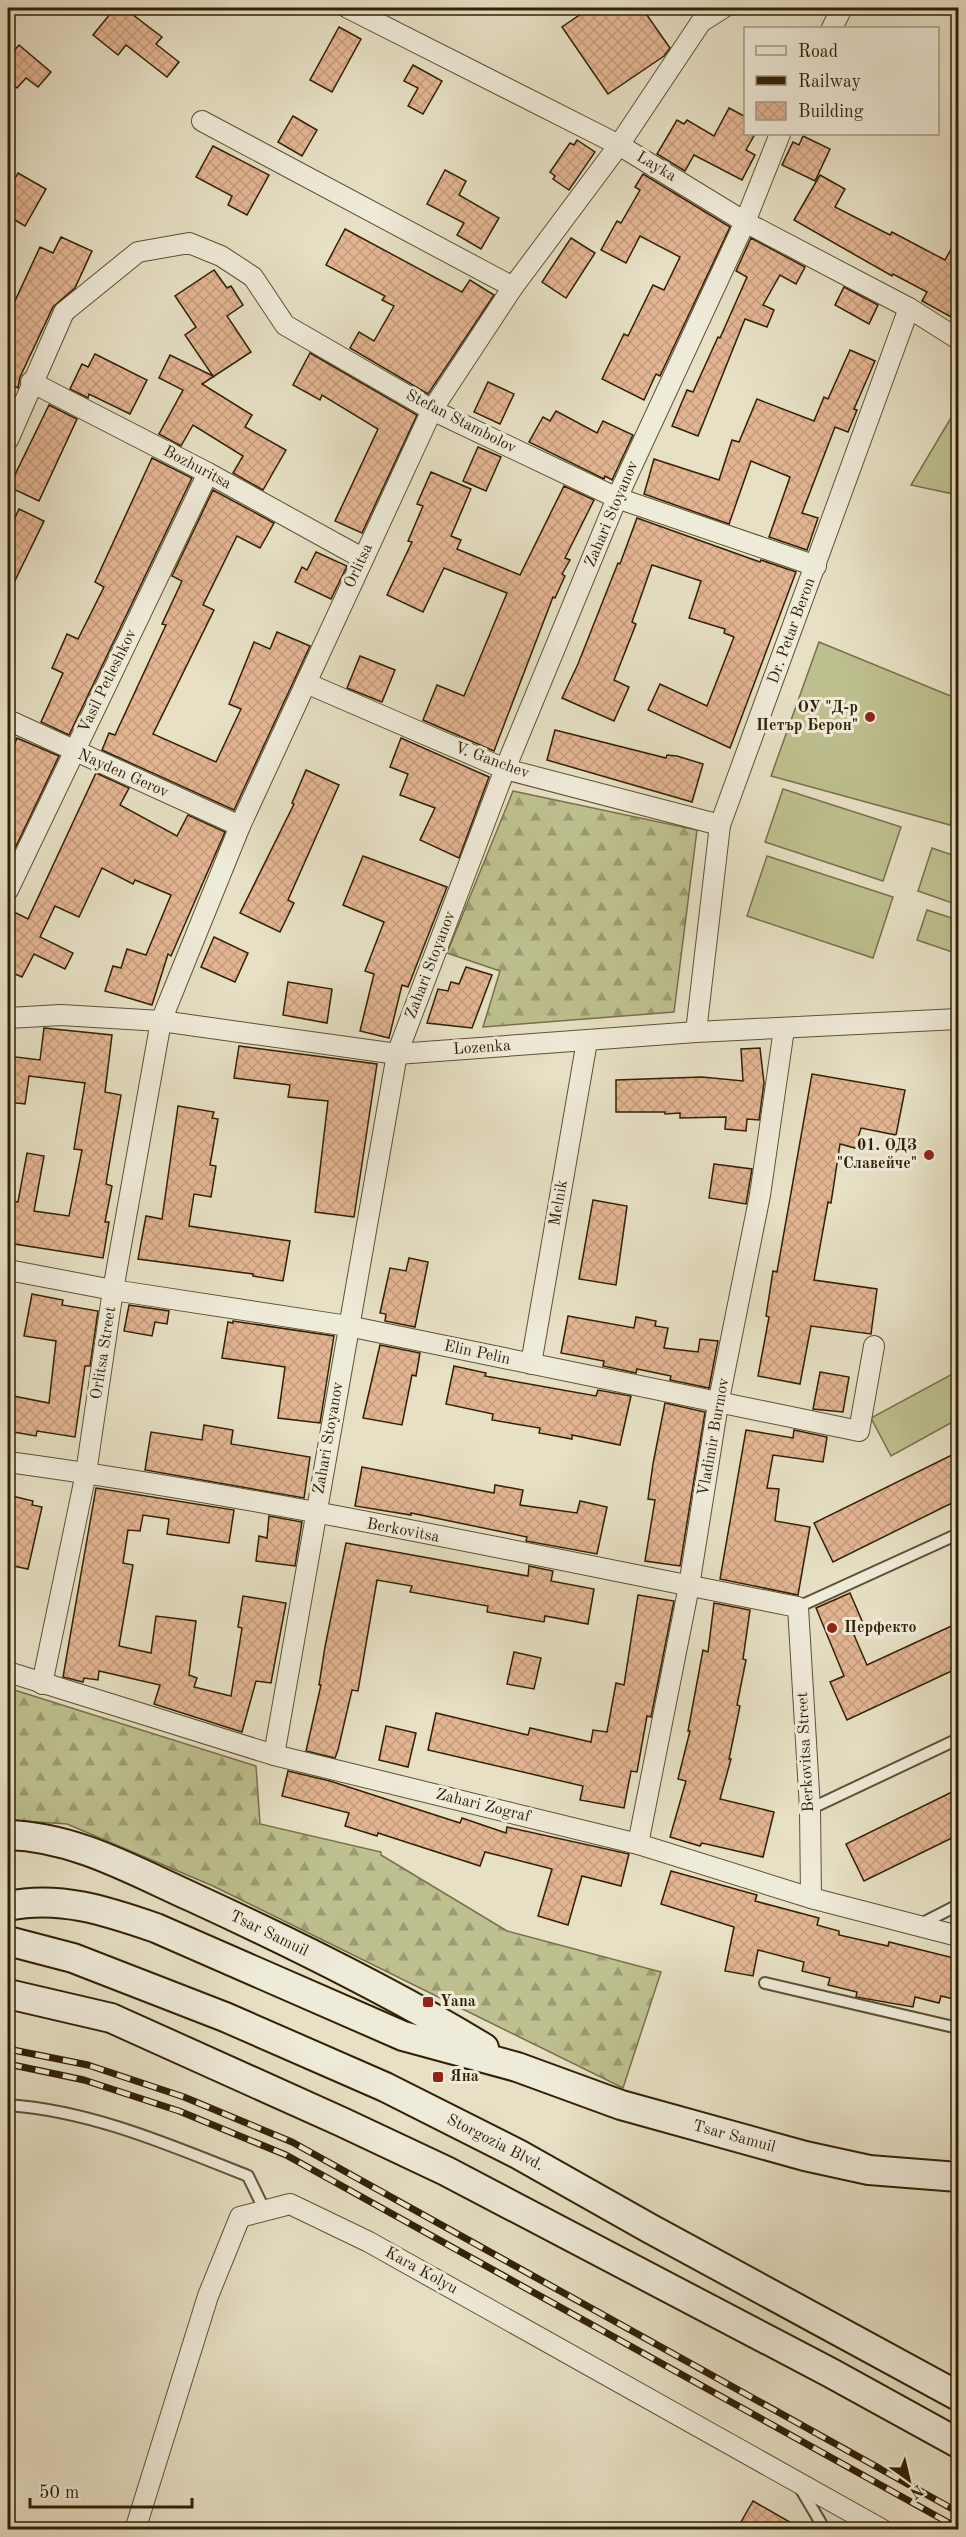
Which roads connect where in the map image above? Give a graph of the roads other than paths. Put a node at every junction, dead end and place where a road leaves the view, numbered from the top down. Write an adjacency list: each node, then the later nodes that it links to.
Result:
1 (348, 8): 6 (street, Layka)
2 (723, 8): 3 (street)
3 (697, 15): 6 (street, Orlitsa)
4 (202, 121): 8 (street)
5 (780, 135): 7 (street, Zahari Stoyanov)
6 (619, 145): 7 (street, Layka); 8 (street, Orlitsa)
7 (745, 222): 9 (street, Layka); 15 (street, Zahari Stoyanov)
8 (513, 287): 12 (street, Orlitsa)
9 (909, 308): 10 (street, Layka); 17 (street, Dr. Petar Beron)
10 (958, 339)
11 (31, 382): 12 (street, Stefan Stambolov); 13 (street); 14 (street, Bozhuritsa)
12 (432, 410): 15 (street, Stefan Stambolov); 16 (street, Orlitsa)
13 (8, 440)
14 (207, 473): 16 (street, Bozhuritsa); 20 (street, Vasil Petleshkov)
15 (617, 498): 17 (street, Stefan Stambolov); 21 (street, Zahari Stoyanov)
16 (362, 558): 18 (street, Orlitsa)
17 (816, 566): 22 (street, Dr. Petar Beron)
18 (306, 683): 21 (street, V. Ganchev); 23 (street, Orlitsa)
19 (8, 720): 20 (street, Nayden Gerov)
20 (74, 752): 23 (street, Nayden Gerov); 24 (street, Vasil Petleshkov)
21 (505, 769): 22 (street, V. Ganchev); 31 (street, Zahari Stoyanov)
22 (720, 825): 29 (street, Dr. Petar Beron)
23 (240, 826): 27 (street, Orlitsa)
24 (8, 890)
25 (8, 1018): 27 (street, Lozenka)
26 (958, 1019): 28 (street, Lozenka)
27 (161, 1021): 31 (street, Lozenka); 33 (street, Orlitsa Street)
28 (784, 1029): 29 (street, Lozenka); 37 (street, Vladimir Burmov)
29 (696, 1032): 30 (street, Lozenka)
30 (587, 1041): 31 (street, Lozenka); 36 (street, Melnik)
31 (397, 1054): 34 (street, Zahari Stoyanov)
32 (8, 1270): 33 (street, Elin Pelin)
33 (113, 1290): 34 (street, Elin Pelin); 39 (street, Orlitsa Street)
34 (348, 1326): 36 (street, Elin Pelin); 40 (street, Zahari Stoyanov)
35 (874, 1346): 37 (street, Elin Pelin)
36 (531, 1364): 37 (street, Elin Pelin)
37 (718, 1404): 42 (street, Vladimir Burmov)
38 (8, 1462): 39 (street, Berkovitsa)
39 (86, 1473): 40 (street, Berkovitsa); 45 (street, Orlitsa Street)
40 (316, 1513): 42 (street, Berkovitsa); 47 (street, Zahari Stoyanov)
41 (958, 1534): 43 (lane)
42 (689, 1586): 43 (street, Berkovitsa); 50 (street, Vladimir Burmov)
43 (798, 1607): 48 (street, Berkovitsa Street)
44 (8, 1672): 45 (street, Zahari Zograf)
45 (42, 1684): 47 (street, Zahari Zograf)
46 (958, 1739): 48 (lane)
47 (274, 1755): 50 (street, Zahari Zograf)
48 (810, 1809): 51 (street, Berkovitsa Street)
49 (8, 1835): 60 (main road, Tsar Samuil)
50 (638, 1844): 51 (street, Zahari Zograf)
51 (811, 1898): 54 (street, Zahari Zograf)
52 (958, 1905): 54 (lane)
53 (8, 1906): 60 (main road, Tsar Samuil)
54 (918, 1926): 55 (street, Zahari Zograf)
55 (958, 1936)
56 (8, 1941): 64 (main road, Storgozia Blvd.)
57 (765, 1983): 59 (lane)
58 (8, 1994): 65 (main road)
59 (958, 2028)
60 (517, 2067): 62 (main road, Tsar Samuil)
61 (8, 2105): 63 (lane)
62 (958, 2177)
63 (265, 2211): 66 (street, Kara Kolyu); 67 (street, Kara Kolyu)
64 (958, 2396)
65 (958, 2443)
66 (796, 2480): 68 (lane); 69 (street, Kara Kolyu)
67 (135, 2529)
68 (825, 2529)
69 (882, 2529)

